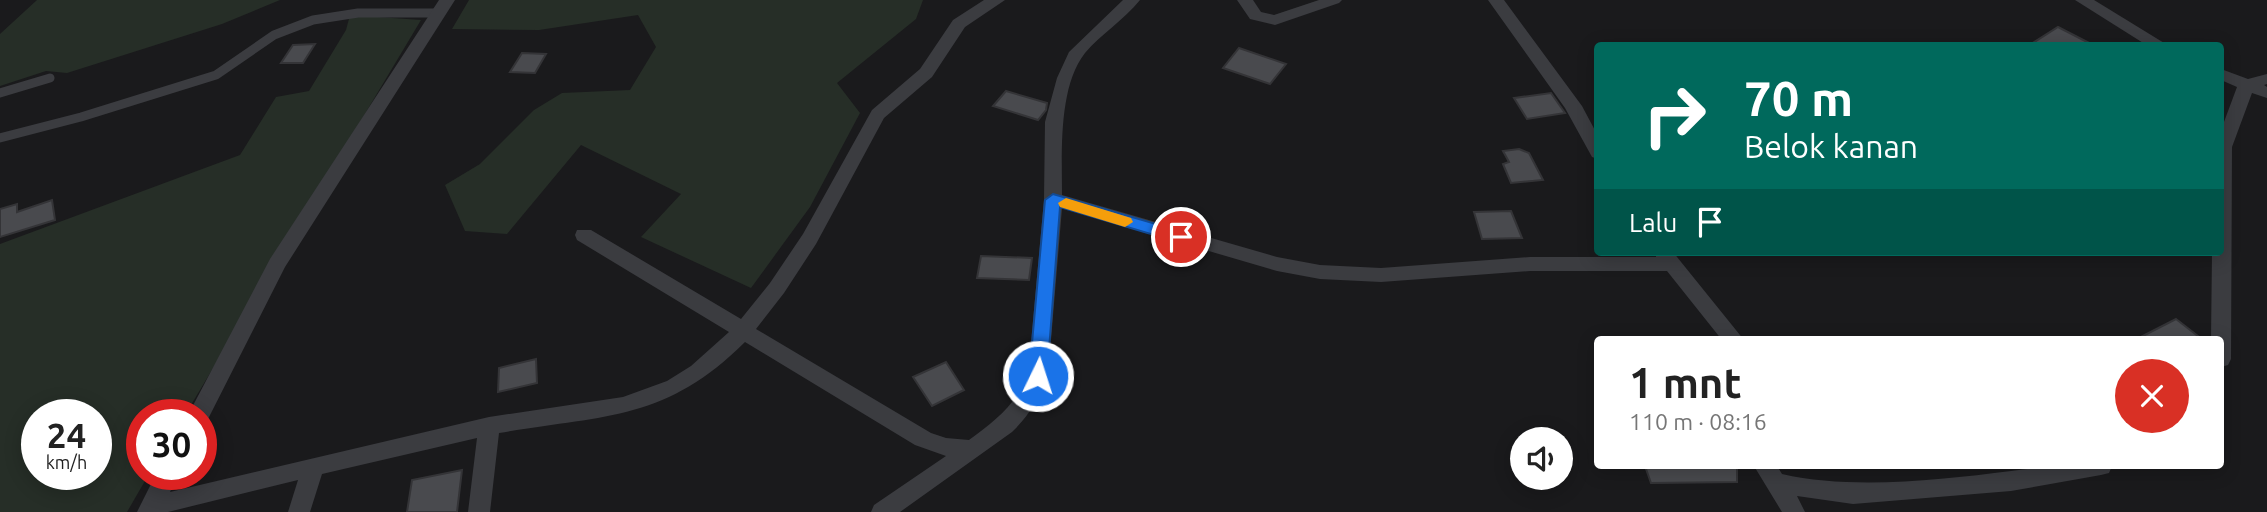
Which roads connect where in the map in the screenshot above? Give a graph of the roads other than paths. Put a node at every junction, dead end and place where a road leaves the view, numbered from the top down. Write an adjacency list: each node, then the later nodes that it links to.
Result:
1 (997, 0): 22 (street)
2 (1132, 0): 18 (street)
3 (1245, 0): 4 (street)
4 (1334, 0)
5 (1496, 0): 16 (street)
6 (2083, 0): 8 (street)
7 (442, 6): 15 (lane); 25 (street)
8 (2154, 42)
9 (2224, 75): 12 (street)
10 (50, 78): 13 (lane)
11 (2267, 79): 12 (street)
12 (2246, 85): 14 (street); 17 (street)
13 (0, 93)
14 (2267, 93)
15 (0, 138)
16 (1594, 145)
17 (2224, 145)
18 (1053, 200): 21 (street); 27 (street)
19 (584, 235): 22 (street)
20 (2222, 256): 24 (street)
21 (1666, 258): 23 (street)
22 (743, 332): 26 (street); 27 (street)
23 (1731, 336)
24 (2221, 336)
25 (207, 399)
26 (489, 426): 28 (street); 34 (street)
27 (973, 450): 35 (street)
28 (313, 468): 32 (street); 33 (street)
29 (2083, 469): 30 (street)
30 (1769, 473): 36 (street)
31 (160, 490): 32 (street)
32 (150, 509)
33 (299, 512)
34 (479, 512)
35 (882, 512)
36 (1794, 512)

